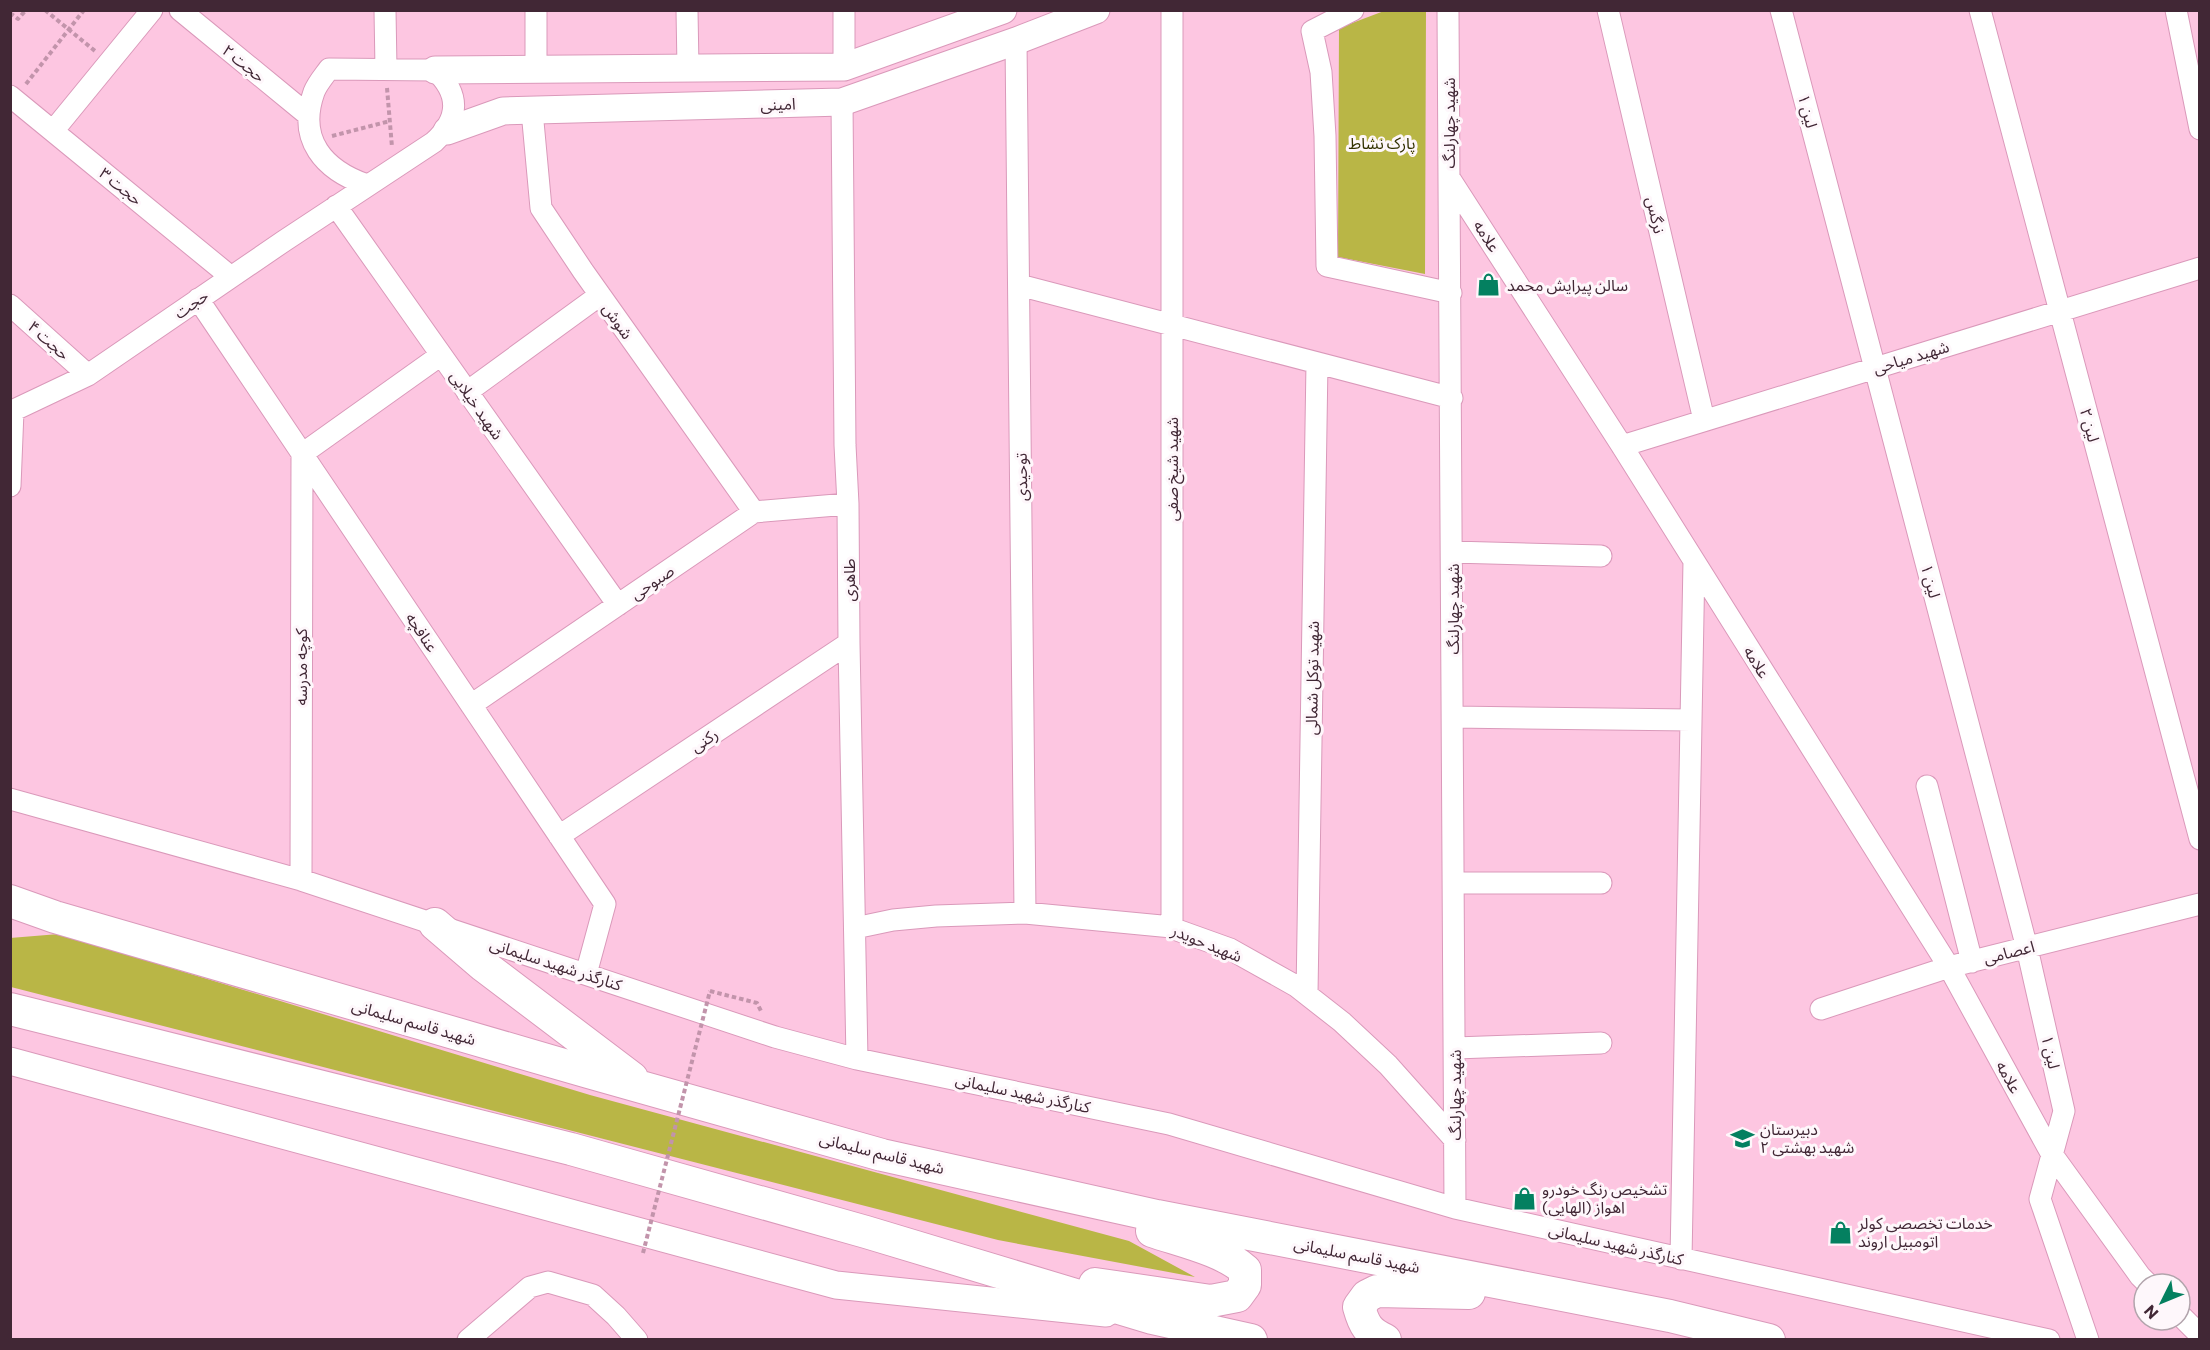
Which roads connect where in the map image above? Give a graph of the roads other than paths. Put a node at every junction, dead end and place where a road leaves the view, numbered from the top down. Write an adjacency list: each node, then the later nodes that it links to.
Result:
1 (152, 10): 28 (street)
2 (180, 10): 26 (street, حجت ۲)
3 (385, 10): 19 (street)
4 (536, 10): 20 (street)
5 (687, 10): 18 (street)
6 (844, 10): 17 (street)
7 (1096, 10): 16 (main road, امینی)
8 (1172, 10): 41 (street, شهید شیخ صفی)
9 (1353, 10): 36 (street)
10 (1449, 10): 30 (street, شهید چهارلنگ)
11 (1608, 10): 49 (street, نرگس)
12 (1781, 10): 44 (street, لین ۱)
13 (1980, 10): 40 (street, لین ۲)
14 (2176, 10): 27 (street)
15 (999, 11): 17 (main road)
16 (1016, 41): 23 (main road, امینی); 35 (street, توحیدی)
17 (844, 67): 18 (main road); 23 (main road)
18 (688, 68): 20 (main road); 24 (main road)
19 (386, 69): 21 (street); 26 (street)
20 (536, 69): 21 (main road)
21 (435, 70): 29 (street)
22 (13, 99): 28 (street, حجت ۳)
23 (842, 102): 24 (main road, امینی); 53 (street, طاهری)
24 (687, 106): 25 (main road, امینی)
25 (532, 111): 29 (main road, امینی); 37 (street, شوش)
26 (308, 115): 31 (street)
27 (2199, 129)
28 (53, 131): 34 (street, حجت ۳)
29 (447, 131): 31 (street, حجت)
30 (1450, 179): 36 (street, شهید چهارلنگ); 50 (street, علامه)
31 (367, 185): 32 (street, حجت)
32 (336, 206): 34 (street, حجت); 42 (street, شهید خیلایی)
33 (2199, 268): 40 (street, شهید میاحی)
34 (231, 277): 38 (street, حجت)
35 (1019, 285): 41 (street); 72 (street, توحیدی)
36 (1451, 293): 47 (street, شهید چهارلنگ)
37 (600, 295): 46 (street); 54 (street, شوش)
38 (198, 299): 45 (street, حجت); 51 (street, عنافچه)
39 (10, 305): 45 (street, حجت ۴)
40 (2060, 311): 44 (street, شهید میاحی); 66 (street, لین ۲)
41 (1171, 325): 43 (street); 74 (street, شهید شیخ صفی)
42 (441, 355): 46 (street, شهید خیلایی); 51 (street)
43 (1317, 363): 47 (street); 80 (street, شهید توکل شمالی)
44 (1876, 368): 49 (street, شهید میاحی); 76 (street, لین ۱)
45 (88, 375): 48 (street, حجت)
46 (467, 392): 58 (street, شهید خیلایی)
47 (1452, 398): 55 (street, شهید چهارلنگ)
48 (12, 412): 52 (street)
49 (1704, 420): 50 (street, شهید میاحی)
50 (1622, 446): 57 (street, علامه)
51 (302, 454): 60 (street, عنافچه); 67 (street, کوچه مدرسه)
52 (10, 486)
53 (848, 504): 54 (street, صبوحی); 59 (street, طاهری)
54 (754, 513): 58 (street, صبوحی)
55 (1452, 552): 56 (street); 61 (street, شهید چهارلنگ)
56 (1601, 556)
57 (1694, 561): 62 (street); 78 (street, علامه)
58 (618, 605): 60 (street, صبوحی)
59 (849, 643): 65 (street, رکنی); 75 (street, طاهری)
60 (471, 705): 65 (street, عنافچه)
61 (1453, 717): 62 (street); 68 (street, شهید چهارلنگ)
62 (1691, 720): 92 (street)
63 (1927, 786): 77 (street)
64 (10, 799): 67 (street, کنارگذر شهید سلیمانی)
65 (559, 836): 79 (street, عنافچه)
66 (2199, 839)
67 (301, 880): 73 (street, کنارگذر شهید سلیمانی)
68 (1454, 883): 69 (street); 84 (street, شهید چهارلنگ)
69 (1601, 883)
70 (10, 902): 87 (highway, شهید قاسم سلیمانی)
71 (2199, 904): 76 (street, اعصامی)
72 (1025, 913): 74 (street, شهید حویدر); 75 (street, شهید حویدر)
73 (435, 924): 79 (street, کنارگذر شهید سلیمانی); 87 (highway)
74 (1172, 927): 80 (street, شهید حویدر)
75 (855, 928): 85 (street, طاهری)
76 (2027, 948): 77 (street, اعصامی); 89 (street, لین ۱)
77 (1972, 962): 78 (street, اعصامی)
78 (1949, 967): 82 (street, اعصامی); 89 (street, علامه)
79 (585, 974): 85 (street, کنارگذر شهید سلیمانی)
80 (1306, 994): 88 (street, شهید حویدر)
81 (10, 1009): 93 (highway)
82 (1821, 1009)
83 (1601, 1043): 84 (street)
84 (1455, 1048): 88 (street, شهید چهارلنگ)
85 (857, 1059): 91 (street, کنارگذر شهید سلیمانی)
86 (10, 1061): 96 (main road)
87 (647, 1089): 90 (highway, شهید قاسم سلیمانی)
88 (1455, 1140): 91 (street, شهید چهارلنگ)
89 (2051, 1153): 94 (street, علامه); 103 (street)
90 (1050, 1192): 93 (highway); 95 (highway, شهید قاسم سلیمانی)
91 (1455, 1208): 92 (street, کنارگذر شهید سلیمانی)
92 (1680, 1259): 102 (street, کنارگذر شهید سلیمانی)
93 (993, 1270): 96 (highway)
94 (2137, 1272)
95 (1604, 1304): 100 (highway); 101 (highway, شهید قاسم سلیمانی)
96 (1152, 1318): 99 (highway)
97 (468, 1340): 98 (street)
98 (637, 1340)
99 (1251, 1340)
100 (1385, 1340)
101 (1769, 1340)
102 (2049, 1340)
103 (2088, 1340)

